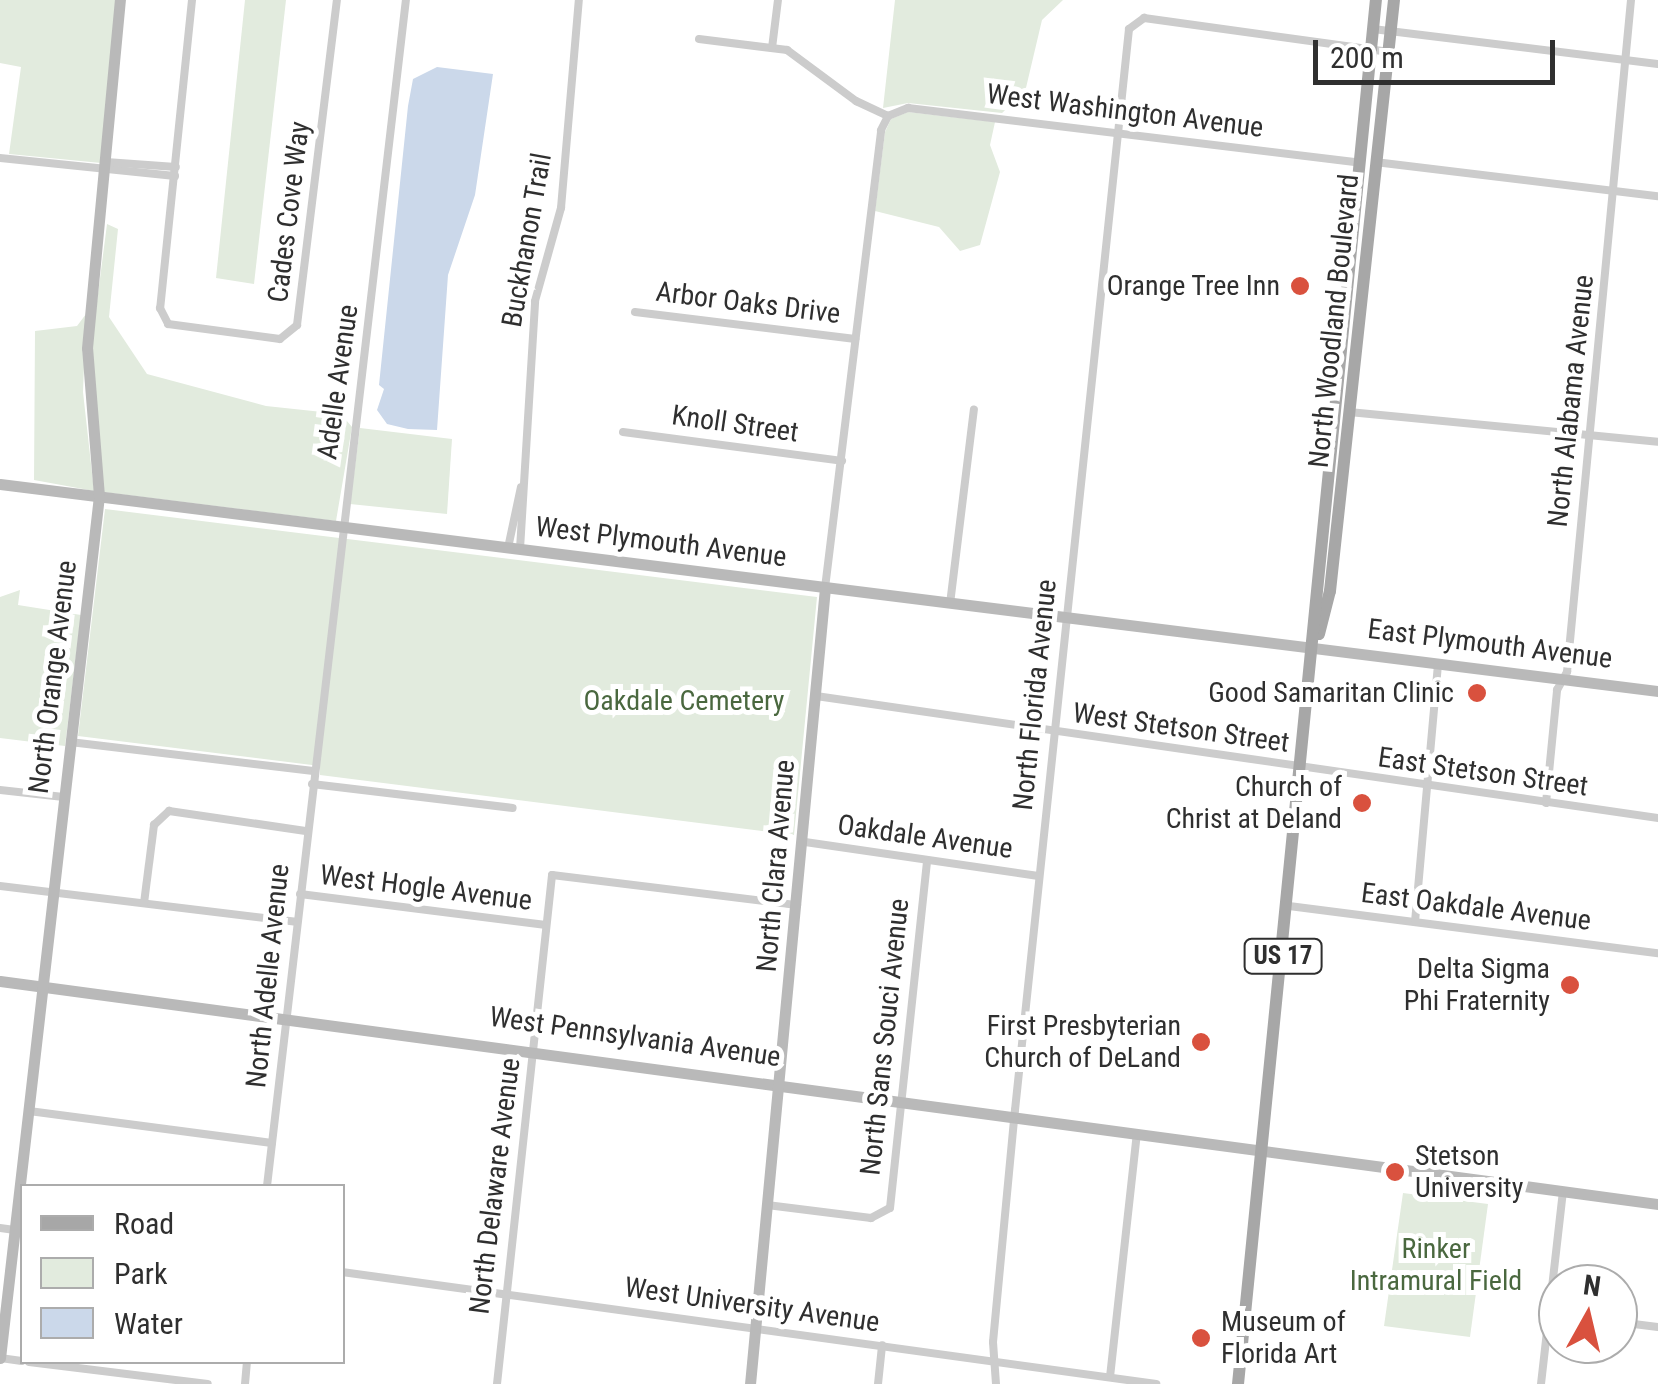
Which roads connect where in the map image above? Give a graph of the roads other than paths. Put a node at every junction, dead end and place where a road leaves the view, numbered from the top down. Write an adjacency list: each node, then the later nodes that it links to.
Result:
1 (120, 0): 23 (street, North Orange Avenue)
2 (192, 0): 24 (street, Cades Cove Way)
3 (337, 0): 24 (street, Cades Cove Way)
4 (406, 0): 38 (street, Adelle Avenue)
5 (577, 0): 39 (street, Buckhanon Trail)
6 (778, 0): 13 (street)
7 (1376, 0): 10 (main road, North Woodland Boulevard / US 17)
8 (1394, 0): 11 (main road, North Woodland Boulevard / US 17)
9 (1631, 0): 16 (street, North Alabama Avenue)
10 (1373, 29): 11 (street); 14 (main road, North Woodland Boulevard / US 17)
11 (1390, 31): 15 (main road, North Woodland Boulevard / US 17); 16 (street)
12 (699, 39): 13 (street)
13 (772, 48): 18 (street)
14 (1371, 50): 15 (street); 19 (street, North Florida Avenue); 22 (main road, North Woodland Boulevard / US 17)
15 (1388, 52): 21 (main road, North Woodland Boulevard / US 17)
16 (1624, 60): 17 (street); 25 (street, North Alabama Avenue)
17 (1658, 64)
18 (888, 116): 19 (street, West Washington Avenue); 28 (street, North Clara Avenue)
19 (1117, 131): 22 (street, West Washington Avenue); 42 (street, North Florida Avenue)
20 (0, 158): 23 (street)
21 (1376, 162): 22 (street, West Washington Avenue); 25 (street, West Washington Avenue); 31 (main road, North Woodland Boulevard / US 17)
22 (1358, 164): 30 (main road, North Woodland Boulevard / US 17)
23 (105, 165): 24 (street); 37 (street, North Orange Avenue)
24 (176, 171)
25 (1614, 191): 26 (street, West Washington Avenue); 33 (street, North Alabama Avenue)
26 (1658, 196)
27 (636, 312): 28 (street, Arbor Oaks Drive)
28 (856, 339): 35 (street, North Clara Avenue)
29 (974, 409): 41 (street)
30 (1332, 410): 31 (street); 43 (main road, North Woodland Boulevard / US 17)
31 (1350, 412): 33 (street); 43 (main road, North Woodland Boulevard / US 17)
32 (623, 432): 35 (street, Knoll Street)
33 (1590, 438): 34 (street); 45 (street, North Alabama Avenue)
34 (1658, 442)
35 (842, 461): 40 (street, North Clara Avenue)
36 (0, 484): 37 (street, West Plymouth Avenue)
37 (99, 496): 38 (street, West Plymouth Avenue); 49 (street, North Orange Avenue)
38 (340, 526): 39 (street, West Plymouth Avenue); 51 (street, Adelle Avenue)
39 (514, 548): 40 (street, West Plymouth Avenue)
40 (825, 588): 41 (street, West Plymouth Avenue); 47 (street, North Clara Avenue)
41 (950, 604): 42 (street, West Plymouth Avenue)
42 (1065, 617): 43 (street, West Plymouth Avenue); 48 (street, North Florida Avenue)
43 (1316, 646): 44 (street, East Plymouth Avenue); 50 (main road, North Woodland Boulevard / US 17)
44 (1438, 663): 45 (street, East Plymouth Avenue); 53 (street)
45 (1562, 678): 46 (street, East Plymouth Avenue); 56 (street, North Alabama Avenue)
46 (1658, 690)
47 (816, 696): 48 (street, West Stetson Street); 60 (street, North Clara Avenue)
48 (1054, 732): 50 (street, West Stetson Street); 62 (street, North Florida Avenue)
49 (70, 742): 51 (street); 55 (street, North Orange Avenue)
50 (1302, 769): 53 (street, East Stetson Street); 68 (main road, North Woodland Boulevard / US 17)
51 (314, 770): 52 (street, North Adelle Avenue)
52 (312, 784): 57 (street); 59 (street, North Adelle Avenue)
53 (1424, 786): 56 (street, East Stetson Street); 70 (street)
54 (0, 790): 55 (street)
55 (64, 797): 64 (street, North Orange Avenue)
56 (1546, 803): 58 (street, East Stetson Street)
57 (513, 808)
58 (1658, 818)
59 (306, 830): 65 (street, North Adelle Avenue); 66 (street)
60 (804, 842): 61 (street, Oakdale Avenue); 67 (street, North Clara Avenue)
61 (927, 861): 62 (street, Oakdale Avenue); 78 (street, North Sans Souci Avenue)
62 (1038, 876): 80 (street, North Florida Avenue)
63 (0, 886): 64 (street, West Hogle Avenue)
64 (54, 892): 66 (street, West Hogle Avenue); 74 (street, North Orange Avenue)
65 (300, 894): 69 (street, North Adelle Avenue); 71 (street, West Hogle Avenue)
66 (144, 903): 69 (street, West Hogle Avenue)
67 (797, 905): 71 (street, North Delaware Avenue); 77 (street, North Clara Avenue)
68 (1289, 906): 70 (street, East Oakdale Avenue); 83 (main road, North Woodland Boulevard / US 17)
69 (296, 922): 75 (street, North Adelle Avenue)
70 (1416, 922): 72 (street, East Oakdale Avenue)
71 (546, 926): 76 (street, North Delaware Avenue)
72 (1658, 953)
73 (0, 981): 74 (street, West Pennsylvania Avenue)
74 (43, 986): 75 (street, West Pennsylvania Avenue); 79 (street, North Orange Avenue)
75 (286, 1017): 76 (street, West Pennsylvania Avenue); 82 (street, North Adelle Avenue)
76 (534, 1048): 77 (street, West Pennsylvania Avenue); 93 (street, North Delaware Avenue)
77 (779, 1082): 78 (street, West Pennsylvania Avenue); 88 (street, North Clara Avenue)
78 (901, 1099): 80 (street, West Pennsylvania Avenue); 88 (street, North Sans Souci Avenue)
79 (29, 1111): 82 (street); 84 (street, North Orange Avenue)
80 (1017, 1116): 81 (street, West Pennsylvania Avenue); 97 (street, North Florida Avenue)
81 (1137, 1132): 83 (street, West Pennsylvania Avenue); 99 (street)
82 (272, 1143): 85 (street, North Adelle Avenue)
83 (1262, 1150): 86 (street, West Pennsylvania Avenue); 106 (main road, North Woodland Boulevard / US 17)
84 (23, 1184)
85 (267, 1184)
86 (1563, 1191): 87 (street, West Pennsylvania Avenue); 91 (street)
87 (1658, 1204)
88 (768, 1206): 94 (street, North Clara Avenue)
89 (0, 1228): 90 (street)
90 (19, 1231): 96 (street, North Orange Avenue)
91 (1558, 1264)
92 (345, 1272): 93 (street, West University Avenue)
93 (505, 1293): 94 (street, West University Avenue); 101 (street, North Delaware Avenue)
94 (756, 1327): 95 (street, West University Avenue); 102 (street, North Clara Avenue)
95 (882, 1345): 97 (street, West University Avenue); 103 (street)
96 (0, 1358)
97 (998, 1363): 99 (street, West University Avenue); 104 (street, North Florida Avenue)
98 (50, 1364): 100 (street)
99 (1110, 1378): 105 (street, West University Avenue)
100 (208, 1384)
101 (497, 1384)
102 (750, 1384)
103 (878, 1384)
104 (996, 1384)
105 (1156, 1384)
106 (1238, 1384)

